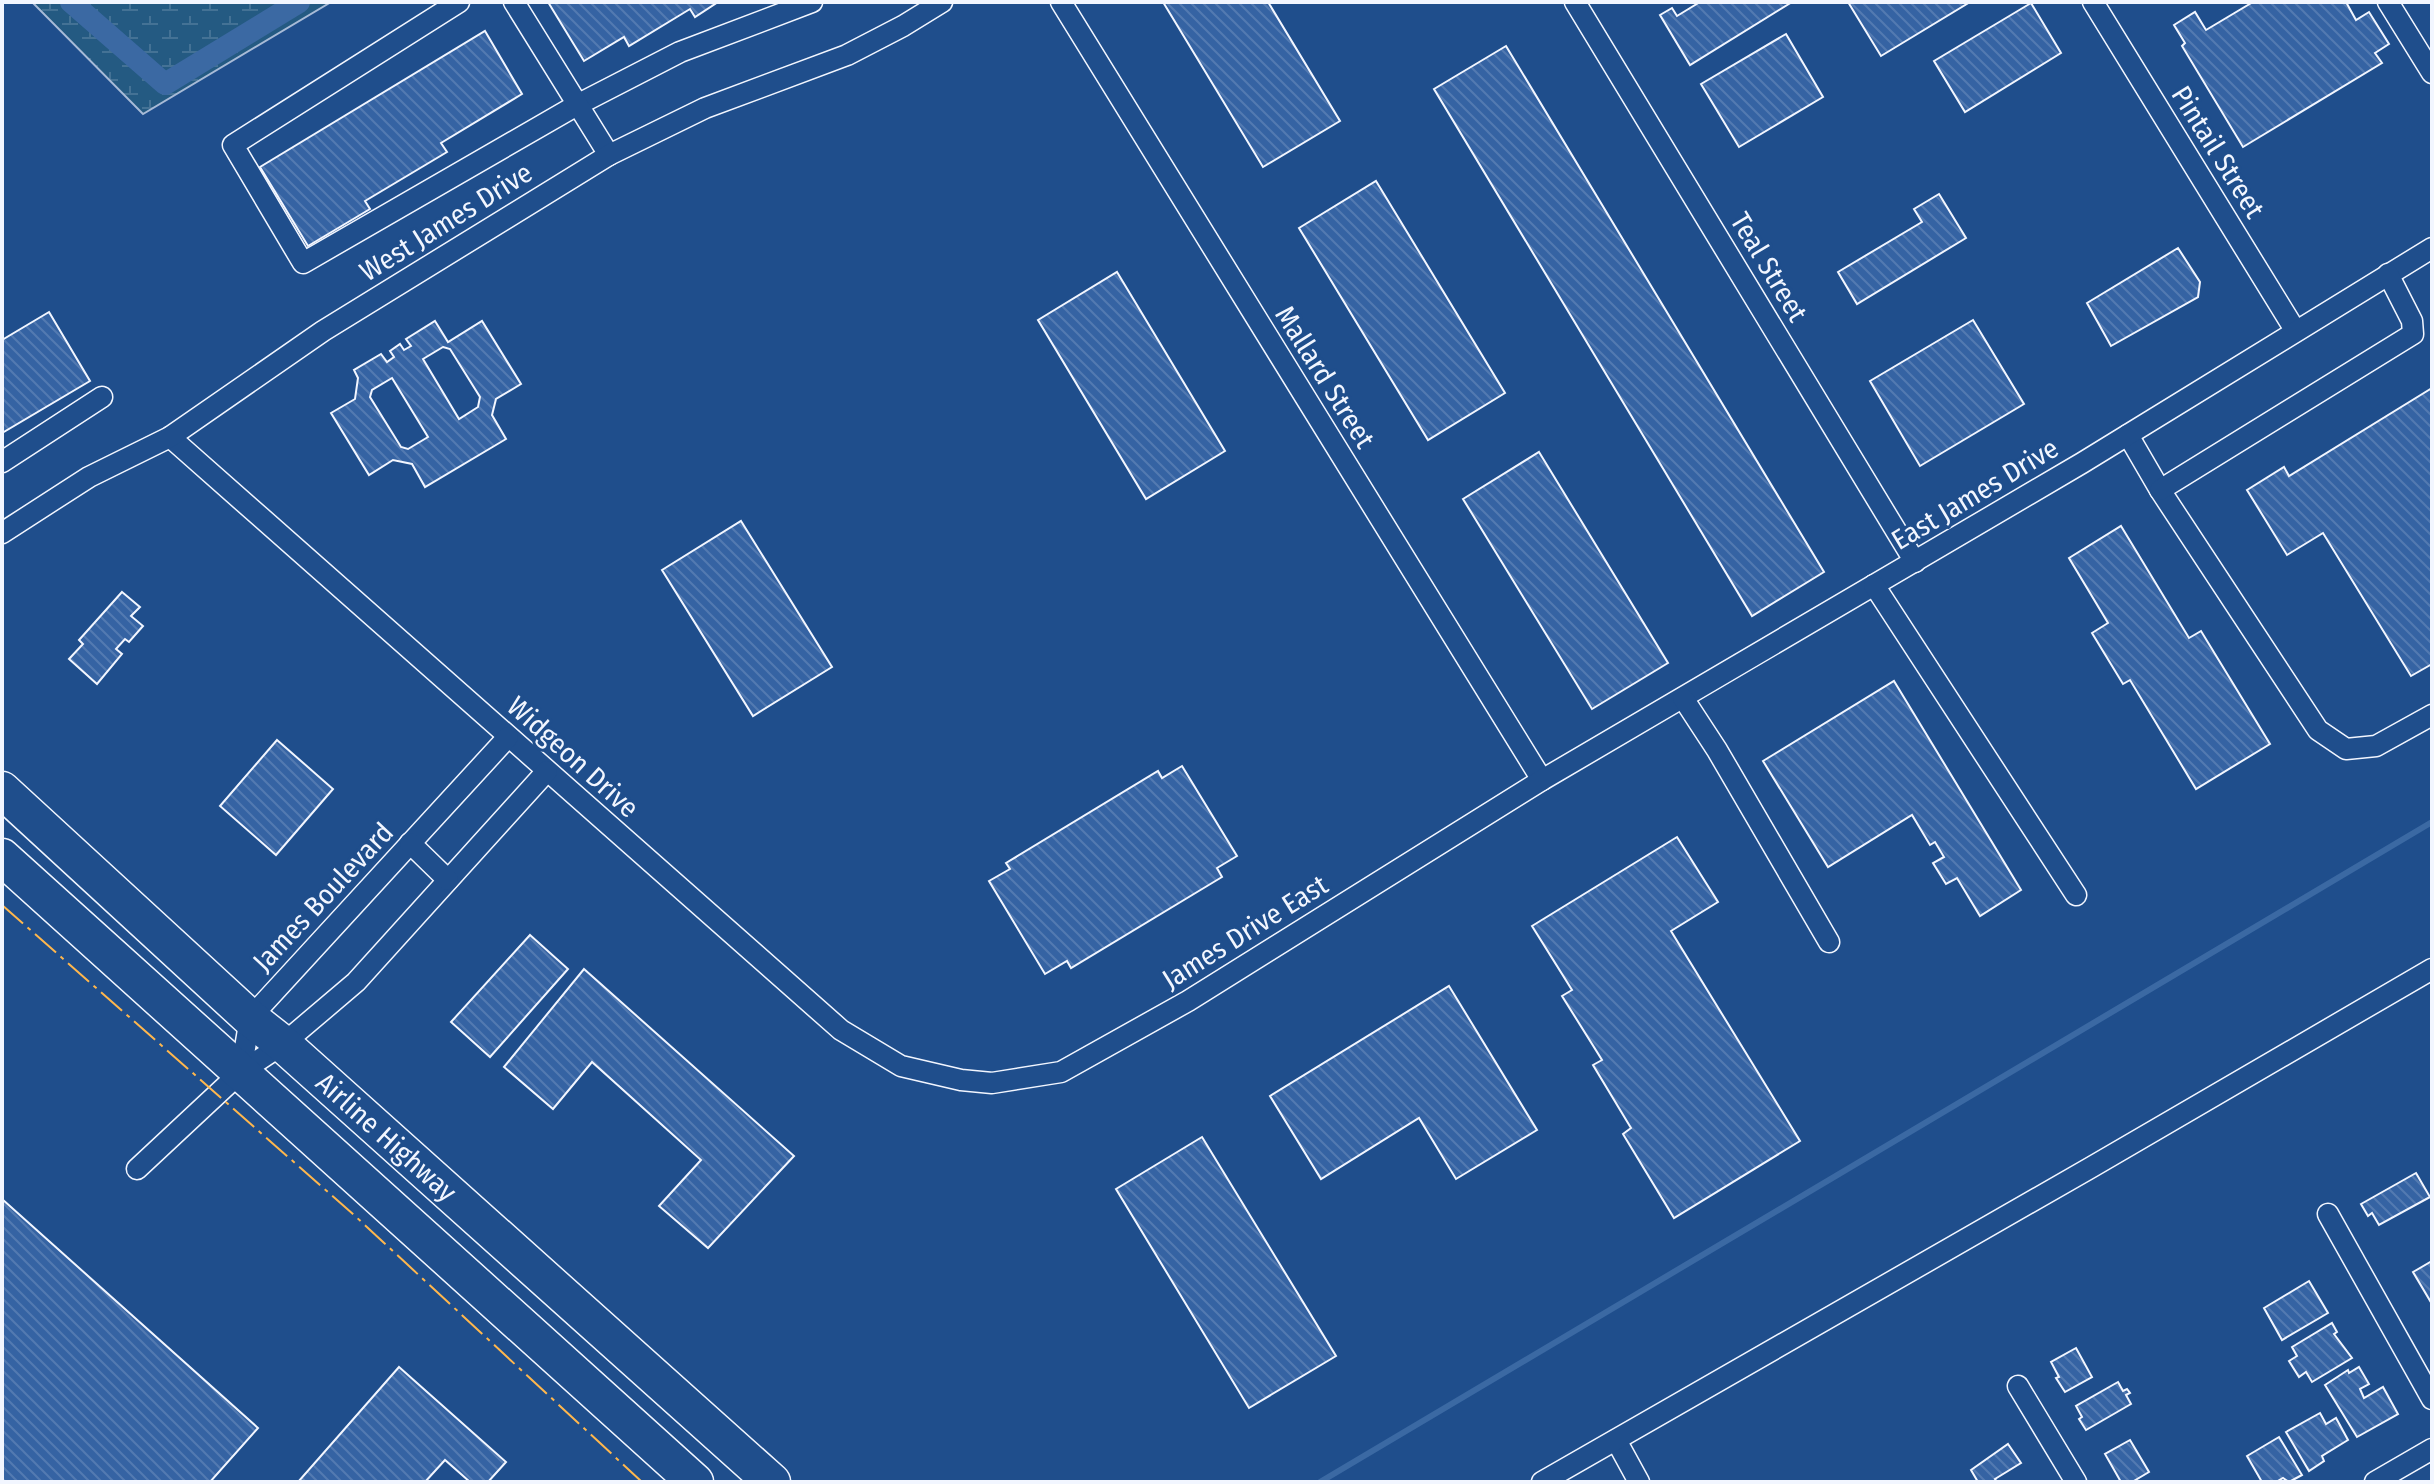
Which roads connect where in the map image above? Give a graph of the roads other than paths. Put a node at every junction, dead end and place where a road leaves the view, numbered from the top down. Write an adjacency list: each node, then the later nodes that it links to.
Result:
1 (459, 2): 10 (street)
2 (514, 2): 10 (street)
3 (812, 2): 10 (street)
4 (942, 2): 11 (street, West James Drive)
5 (1061, 2): 27 (street, Mallard Street)
6 (1575, 2): 21 (street, Teal Street)
7 (2093, 2): 14 (street, Pintail Street)
8 (2388, 2): 9 (street)
9 (2432, 73)
10 (577, 105): 11 (street)
11 (609, 155): 17 (street, West James Drive)
12 (2430, 253): 13 (street, East James Drive)
13 (2388, 274): 14 (street, East James Drive); 19 (street)
14 (2295, 330): 16 (street, East James Drive)
15 (102, 397): 18 (street)
16 (2128, 435): 19 (street); 21 (street, East James Drive)
17 (170, 437): 20 (street, West James Drive); 25 (street, Widgeon Drive)
18 (2, 462)
19 (2160, 490): 24 (street)
20 (2, 533)
21 (1915, 562): 22 (street, East James Drive)
22 (1874, 585): 23 (street, East James Drive); 32 (street)
23 (1683, 698): 27 (street, East James Drive); 33 (street)
24 (2432, 715)
25 (508, 737): 26 (street, Widgeon Drive); 29 (street, James Boulevard)
26 (547, 771): 31 (street); 38 (street, Widgeon Drive)
27 (1542, 780): 38 (street, James Drive East)
28 (2, 790): 35 (highway, Airline Highway)
29 (410, 843): 31 (street); 35 (street, James Boulevard)
30 (2, 857): 37 (highway, Airline Highway)
31 (448, 880): 36 (street)
32 (2076, 895)
33 (1829, 942)
34 (2432, 969): 43 (street)
35 (250, 1018): 36 (highway, Airline Highway); 37 (street)
36 (283, 1044): 37 (street); 46 (highway, Airline Highway)
37 (241, 1072): 39 (street); 45 (highway, Airline Highway)
38 (961, 1080)
39 (137, 1169)
40 (2328, 1214): 42 (street)
41 (2018, 1386): 49 (street)
42 (2432, 1399)
43 (1616, 1440): 47 (street); 48 (street)
44 (2432, 1449): 50 (street)
45 (695, 1482)
46 (772, 1482)
47 (1542, 1482)
48 (1639, 1482)
49 (2076, 1482)
50 (2375, 1482)

